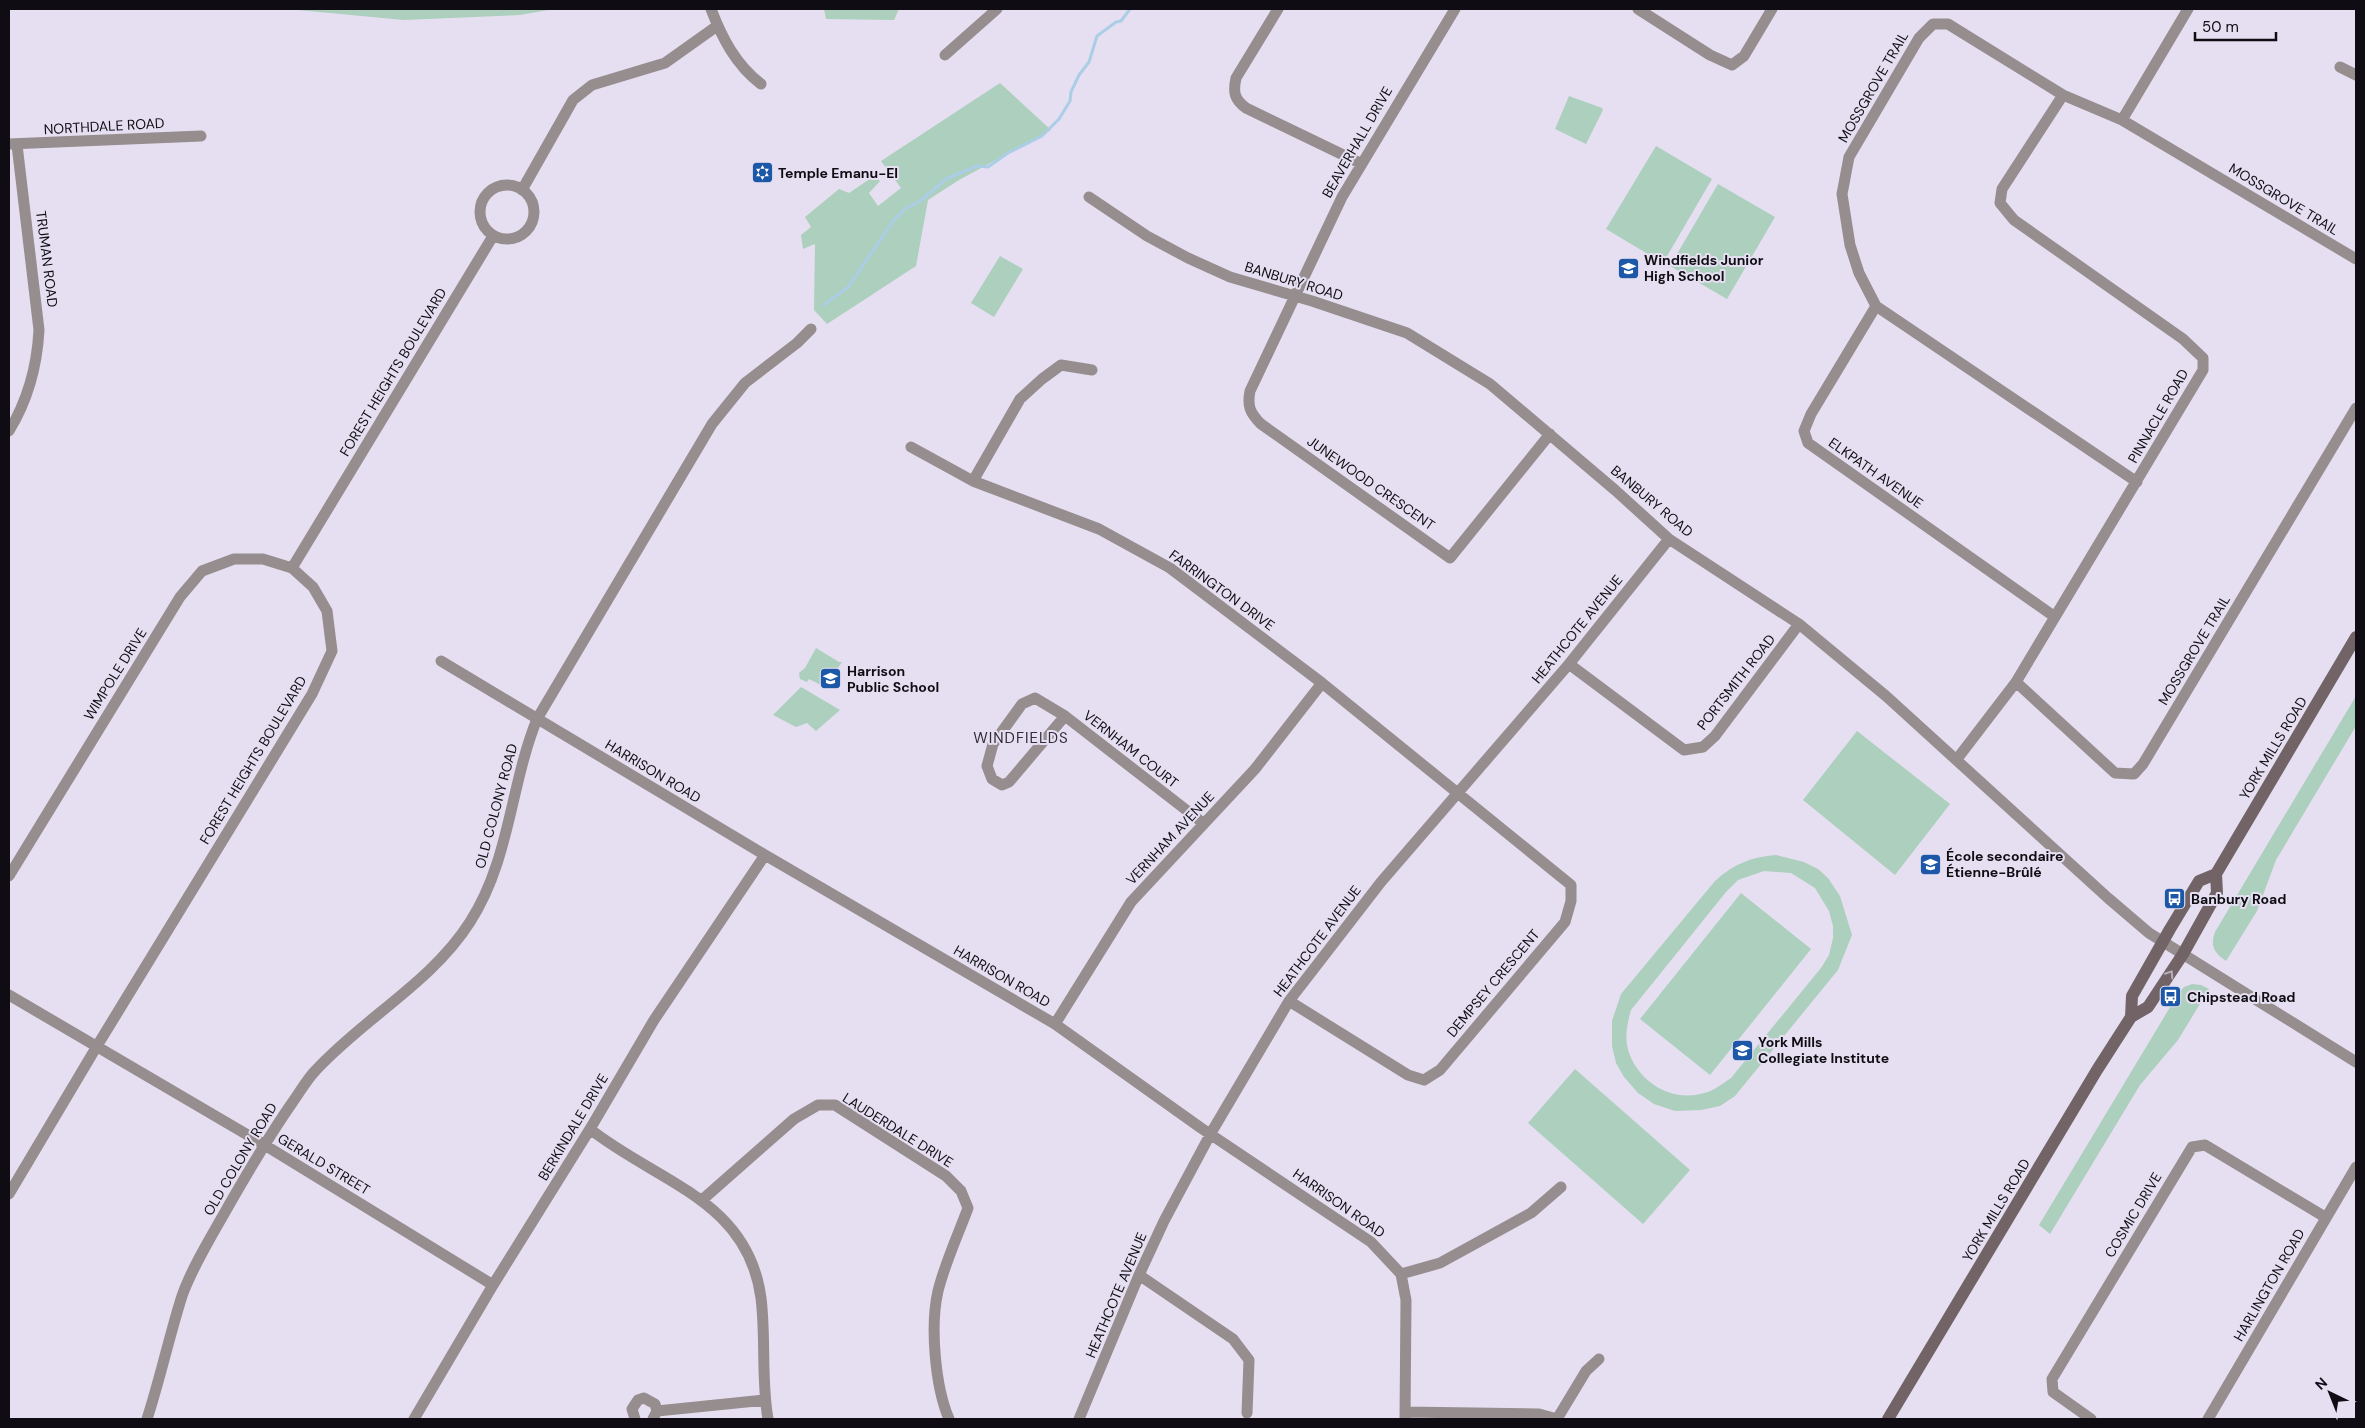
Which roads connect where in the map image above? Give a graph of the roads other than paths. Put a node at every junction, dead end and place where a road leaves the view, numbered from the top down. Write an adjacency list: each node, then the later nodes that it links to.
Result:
1 (711, 9): 8 (street)
2 (996, 9): 9 (street)
3 (1278, 9): 17 (street)
4 (1456, 9): 17 (street, BEAVERHALL DRIVE)
5 (1638, 9): 6 (street)
6 (1772, 9)
7 (2188, 9): 14 (street)
8 (717, 26): 12 (street); 18 (street)
9 (946, 55)
10 (2340, 67): 11 (street)
11 (2356, 75)
12 (761, 84)
13 (2063, 95): 14 (street, MOSSGROVE TRAIL); 23 (street, MOSSGROVE TRAIL); 31 (street, PINNACLE ROAD)
14 (2122, 120): 21 (street, MOSSGROVE TRAIL)
15 (201, 136): 16 (street, NORTHDALE ROAD)
16 (13, 144): 27 (street, TRUMAN ROAD)
17 (1360, 163): 22 (street, BEAVERHALL DRIVE)
18 (522, 190): 20 (street); 20 (street)
19 (1089, 197): 22 (street, BANBURY ROAD)
20 (493, 236): 33 (street, FOREST HEIGHTS BOULEVARD)
21 (2356, 259)
22 (1295, 296): 28 (street, BANBURY ROAD); 28 (street, JUNEWOOD CRESCENT)
23 (1876, 306): 31 (street, MOSSGROVE TRAIL); 34 (street, ELKPATH AVENUE)
24 (811, 328): 42 (street, OLD COLONY ROAD)
25 (1092, 370): 30 (street)
26 (2356, 408): 39 (street, MOSSGROVE TRAIL)
27 (9, 431)
28 (1550, 434): 32 (street, BANBURY ROAD)
29 (911, 447): 30 (street, FARRINGTON DRIVE)
30 (973, 481): 40 (street, FARRINGTON DRIVE)
31 (2137, 482): 34 (street, PINNACLE ROAD)
32 (1669, 539): 35 (street, BANBURY ROAD); 38 (street, HEATHCOTE AVENUE)
33 (292, 568): 48 (street, WIMPOLE DRIVE); 55 (street, FOREST HEIGHTS BOULEVARD)
34 (2055, 617): 39 (street, PINNACLE ROAD)
35 (1799, 624): 38 (street, PORTSMITH ROAD); 43 (street, BANBURY ROAD)
36 (2356, 637): 47 (main road, YORK MILLS ROAD)
37 (441, 661): 42 (street, HARRISON ROAD)
38 (1569, 664): 44 (street, HEATHCOTE AVENUE)
39 (2016, 682): 43 (street, PINNACLE ROAD)
40 (1322, 683): 44 (street, FARRINGTON DRIVE); 45 (street, VERNHAM AVENUE)
41 (1065, 716): 41 (street, VERNHAM COURT); 45 (street, VERNHAM COURT)
42 (537, 719): 46 (street, HARRISON ROAD); 59 (street, OLD COLONY ROAD)
43 (1957, 759): 49 (street, BANBURY ROAD)
44 (1457, 794): 52 (street, HEATHCOTE AVENUE); 52 (street, DEMPSEY CRESCENT)
45 (1203, 823): 54 (street, VERNHAM AVENUE)
46 (766, 855): 54 (street, HARRISON ROAD); 57 (street, BERKINDALE DRIVE)
47 (2216, 874): 49 (main road, YORK MILLS ROAD); 50 (main road, YORK MILLS ROAD)
48 (9, 876)
49 (2162, 942): 50 (street, BANBURY ROAD); 53 (main road, YORK MILLS ROAD)
50 (2183, 954): 53 (main road, YORK MILLS ROAD, one-way to 50); 56 (street)
51 (9, 995): 55 (street, GERALD STREET)
52 (1289, 1002): 58 (street, HEATHCOTE AVENUE)
53 (2131, 1017): 80 (main road, YORK MILLS ROAD)
54 (1055, 1024): 58 (street, HARRISON ROAD)
55 (96, 1046): 59 (street, GERALD STREET); 62 (street, FOREST HEIGHTS BOULEVARD)
56 (2356, 1062)
57 (590, 1130): 63 (street); 67 (street, BERKINDALE DRIVE)
58 (1211, 1134): 65 (street, HARRISON ROAD); 66 (street, HEATHCOTE AVENUE)
59 (263, 1144): 67 (street, GERALD STREET); 73 (street, OLD COLONY ROAD)
60 (2356, 1167): 64 (street, HARLINGTON ROAD)
61 (1561, 1187): 65 (street)
62 (9, 1194)
63 (702, 1200): 69 (street); 77 (street, LAUDERDALE DRIVE)
64 (2325, 1217): 81 (street, COSMIC DRIVE); 82 (street, HARLINGTON ROAD)
65 (1401, 1274): 72 (street)
66 (1139, 1275): 70 (street); 78 (street, HEATHCOTE AVENUE)
67 (493, 1285): 74 (street, BERKINDALE DRIVE)
68 (1599, 1359): 79 (street)
69 (765, 1400): 71 (street); 76 (street)
70 (1246, 1414)
71 (655, 1415): 75 (street)
72 (1405, 1416): 79 (street)
73 (147, 1419)
74 (414, 1419)
75 (635, 1419)
76 (768, 1419)
77 (949, 1419)
78 (1079, 1419)
79 (1557, 1419)
80 (1888, 1419)
81 (2091, 1419)
82 (2208, 1419)

